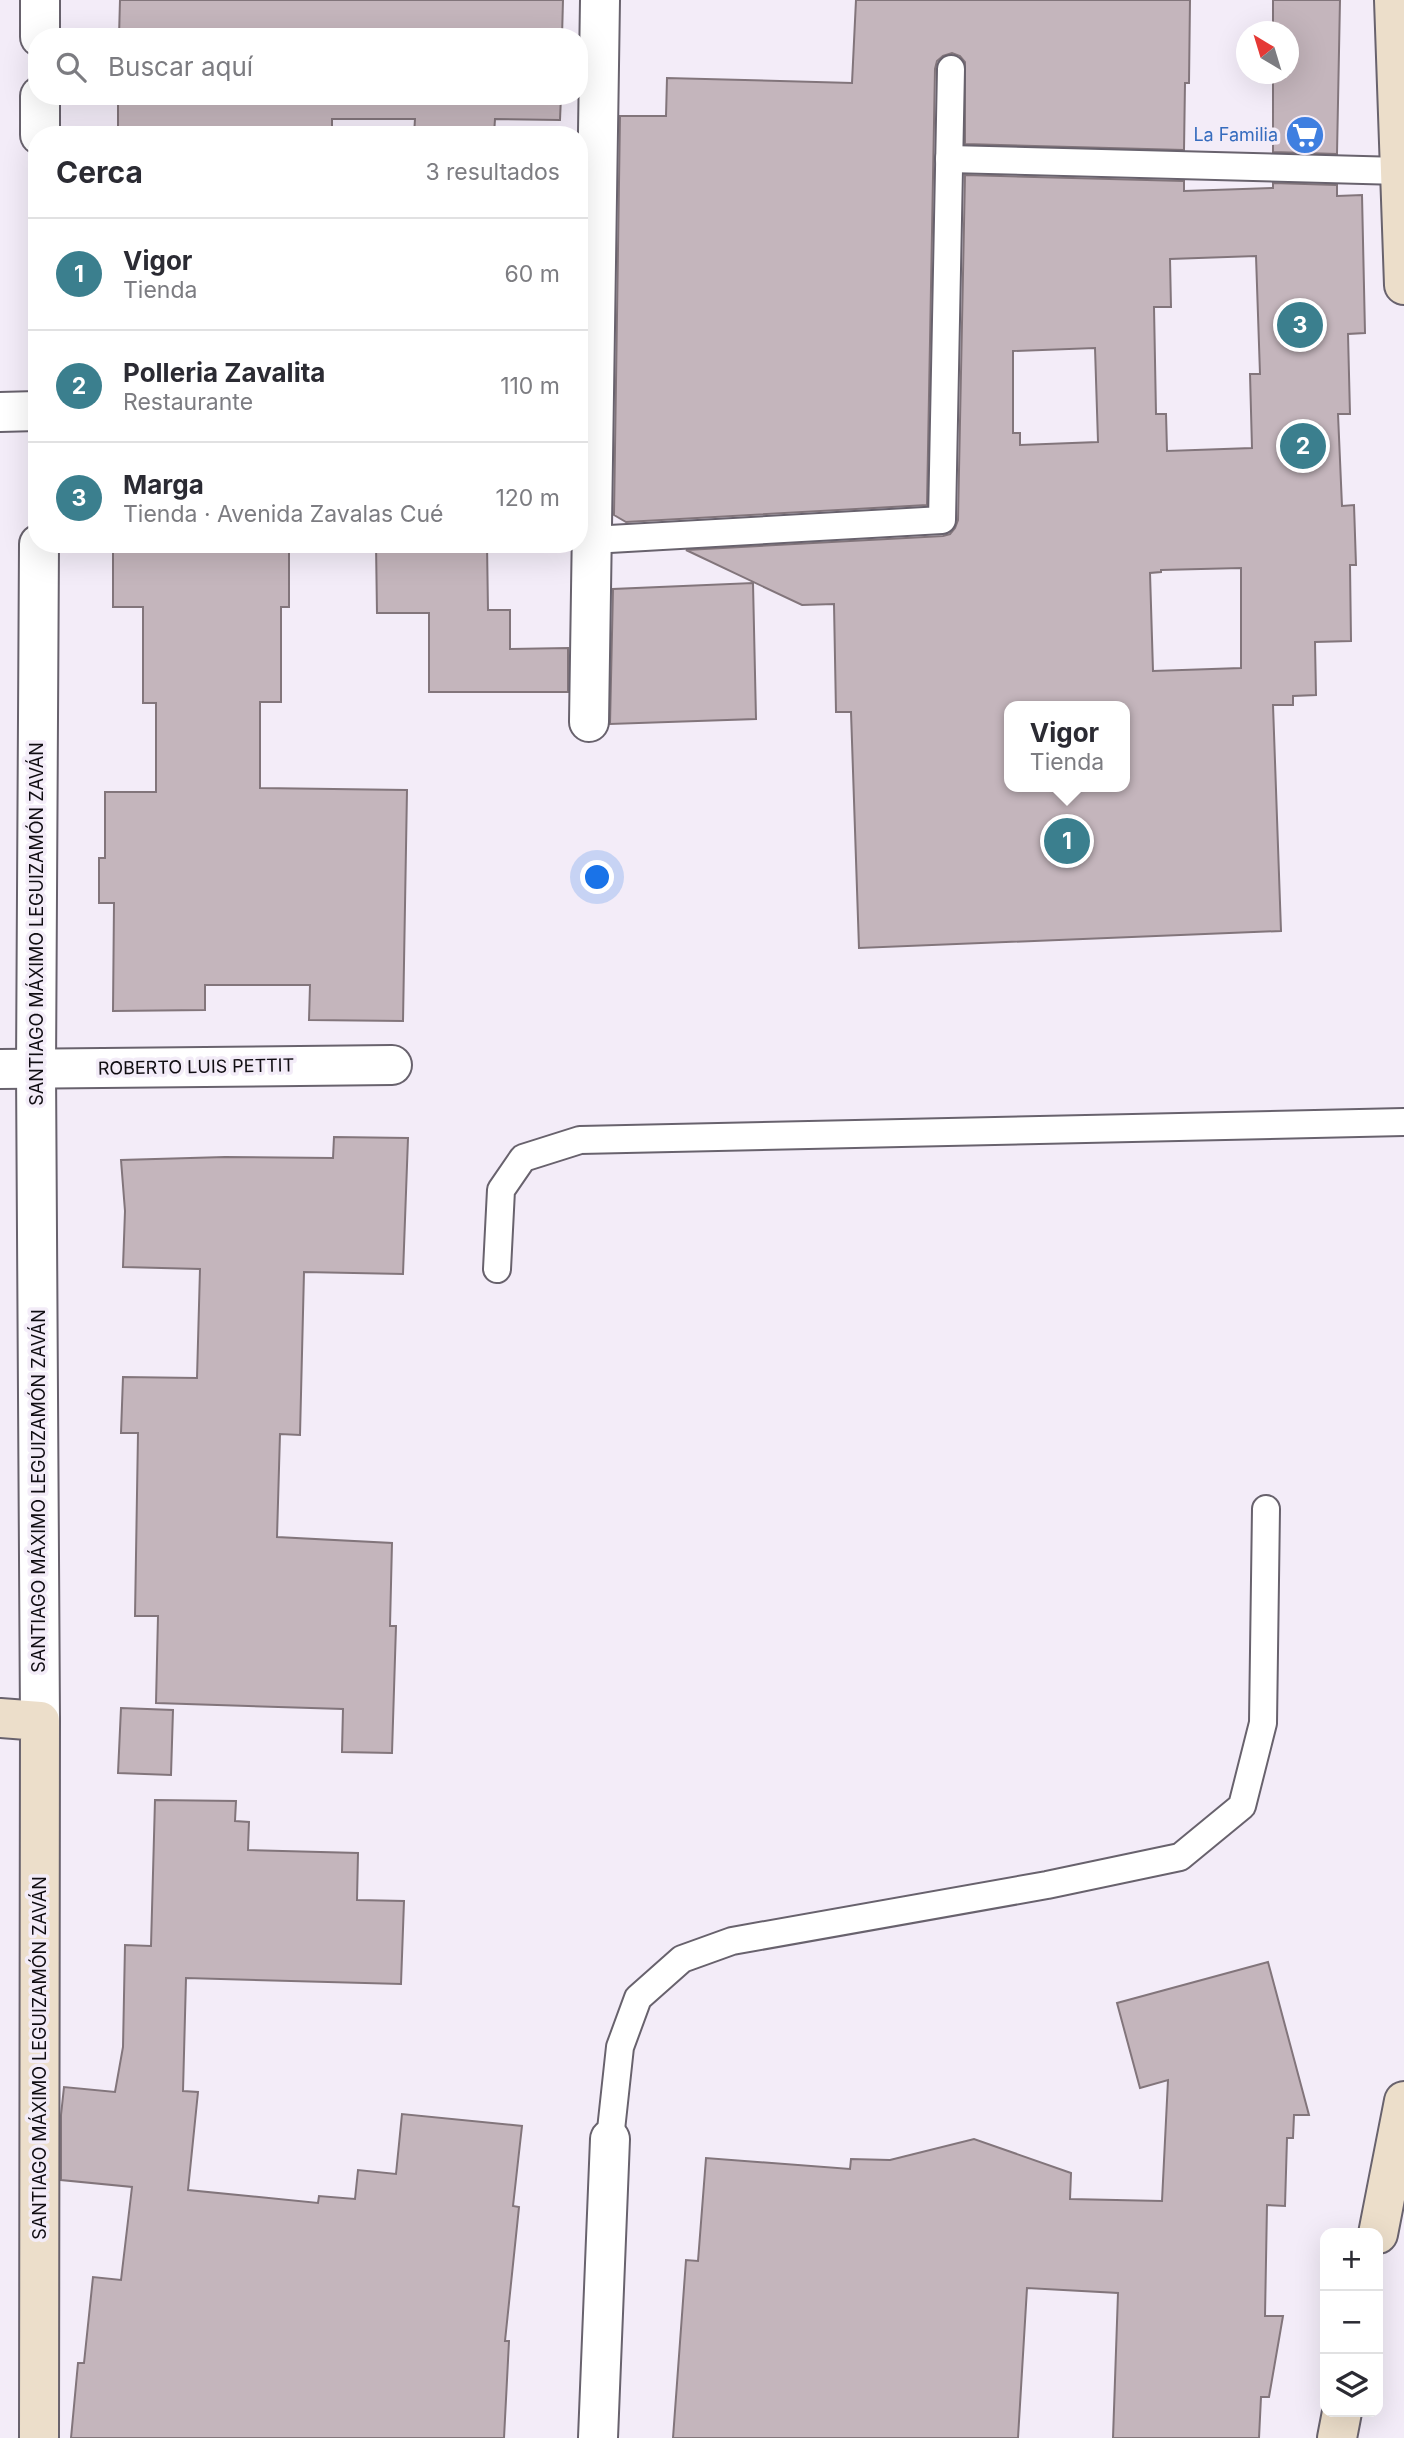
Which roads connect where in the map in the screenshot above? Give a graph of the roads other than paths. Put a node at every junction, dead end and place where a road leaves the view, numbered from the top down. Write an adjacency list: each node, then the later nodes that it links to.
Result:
1 (40, 0): 4 (street)
2 (600, 0): 13 (street)
3 (1394, 0): 9 (street)
4 (40, 28)
5 (951, 69): 8 (lane)
6 (40, 105): 7 (street)
7 (40, 126)
8 (949, 159): 9 (lane); 13 (lane)
9 (1400, 172): 10 (street)
10 (1404, 285)
11 (28, 411): 12 (street)
12 (0, 412)
13 (592, 540): 15 (street)
14 (38, 553): 17 (street, SANTIAGO MÁXIMO LEGUIZAMÓN ZAVÁN)
15 (589, 722)
16 (392, 1065): 17 (street, ROBERTO LUIS PETTIT)
17 (18, 1069): 22 (street, SANTIAGO MÁXIMO LEGUIZAMÓN ZAVÁN)
18 (1404, 1122): 19 (lane)
19 (497, 1269)
20 (1266, 1509): 24 (lane)
21 (0, 1718): 22 (street)
22 (40, 1721): 27 (street, SANTIAGO MÁXIMO LEGUIZAMÓN ZAVÁN)
23 (1404, 2101): 25 (street)
24 (610, 2139): 28 (street)
25 (1379, 2228)
26 (1341, 2417): 29 (street)
27 (39, 2438)
28 (598, 2438)
29 (1337, 2438)

